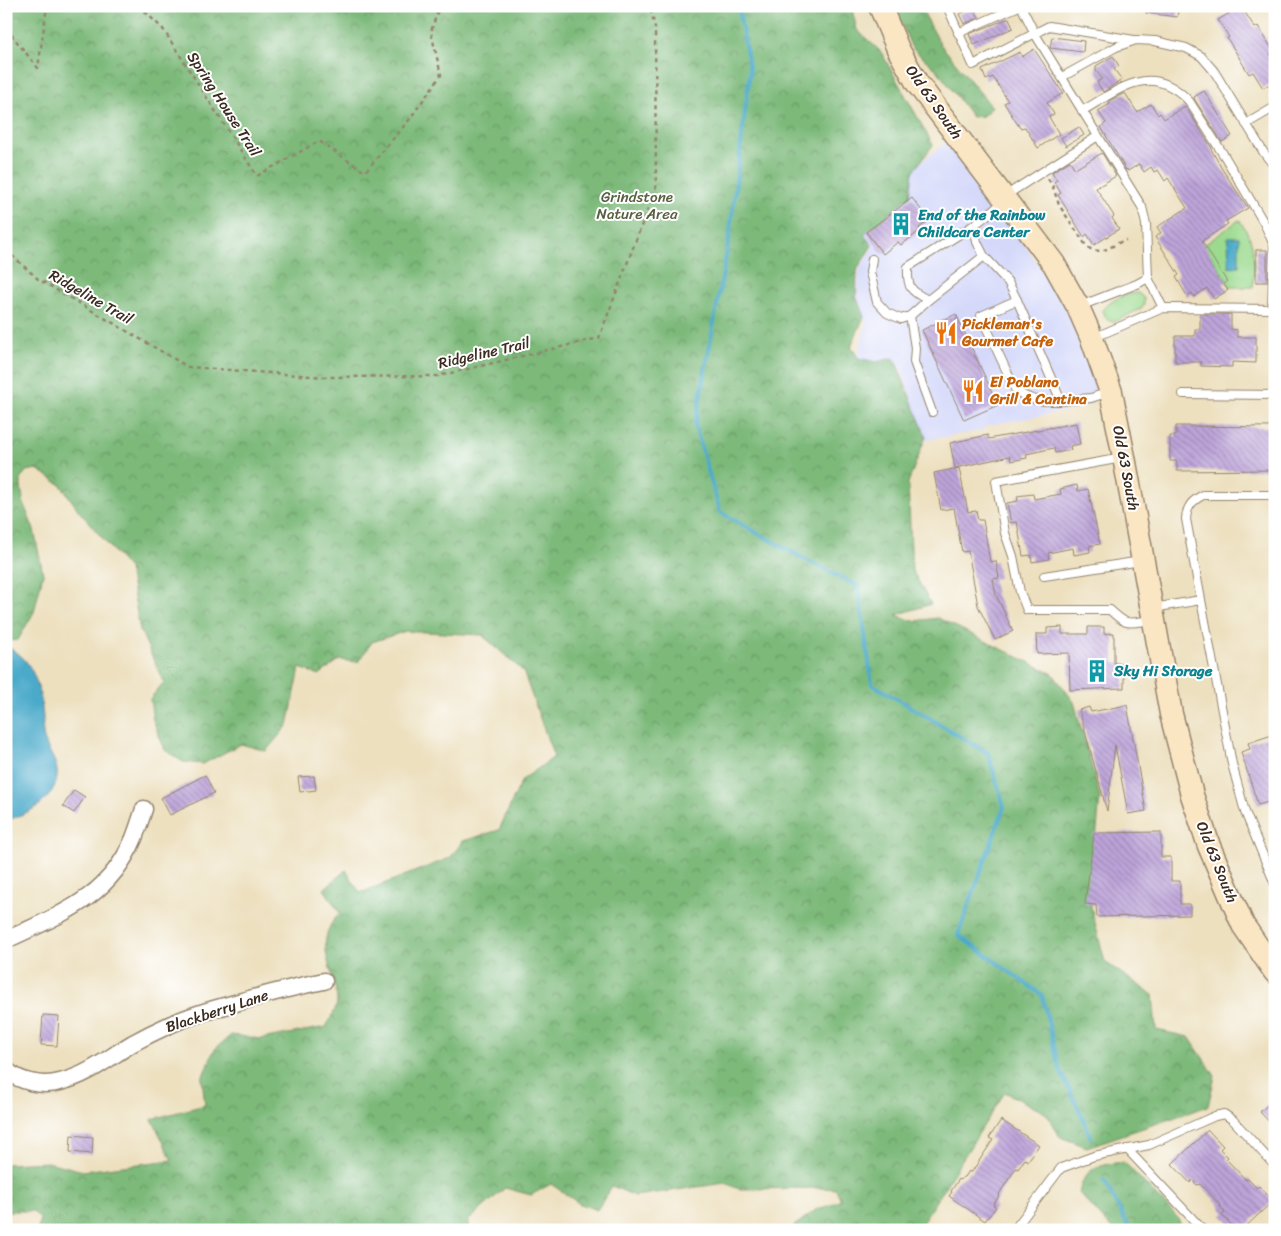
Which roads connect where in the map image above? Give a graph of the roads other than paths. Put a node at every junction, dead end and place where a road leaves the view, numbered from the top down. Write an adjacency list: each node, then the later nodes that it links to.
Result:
1 (880, 6): 13 (main road, Old 63 South)
2 (947, 6): 4 (lane)
3 (1020, 6): 4 (lane); 5 (lane)
4 (958, 33): 5 (lane)
5 (1035, 34): 6 (lane); 7 (lane)
6 (1136, 40): 7 (lane); 10 (lane)
7 (1062, 77): 9 (lane)
8 (1275, 107): 10 (lane)
9 (1082, 111): 11 (lane); 22 (lane)
10 (1246, 124): 12 (lane)
11 (1098, 136): 13 (lane); 17 (lane)
12 (1275, 167)
13 (1005, 199): 14 (lane); 20 (main road, Old 63 South)
14 (974, 225): 15 (lane); 18 (lane)
15 (984, 256): 18 (lane); 19 (lane)
16 (872, 259): 23 (lane)
17 (1148, 278): 20 (lane); 21 (lane)
18 (928, 300): 23 (lane)
19 (1017, 300): 28 (lane); 28 (lane)
20 (1078, 307): 24 (main road, Old 63 South)
21 (1163, 308): 22 (lane); 24 (lane)
22 (1274, 309)
23 (910, 316): 29 (lane)
24 (1092, 339): 25 (main road, Old 63 South)
25 (1111, 392): 28 (lane); 30 (main road, Old 63 South)
26 (1184, 394): 27 (lane)
27 (1275, 395)
28 (1061, 401)
29 (932, 412)
30 (1124, 457): 32 (main road, Old 63 South); 35 (lane)
31 (1275, 496): 34 (lane)
32 (1143, 561): 33 (lane); 35 (main road, Old 63 South)
33 (1044, 576)
34 (1201, 600): 35 (lane); 37 (lane)
35 (1152, 614): 39 (main road, Old 63 South)
36 (144, 809): 38 (street)
37 (1275, 884)
38 (6, 940)
39 (1275, 972)
40 (324, 982): 41 (street, Blackberry Lane)
41 (6, 1070)
42 (1127, 1149): 43 (lane); 44 (lane); 45 (lane)
43 (1275, 1166)
44 (1014, 1230)
45 (1203, 1230)

